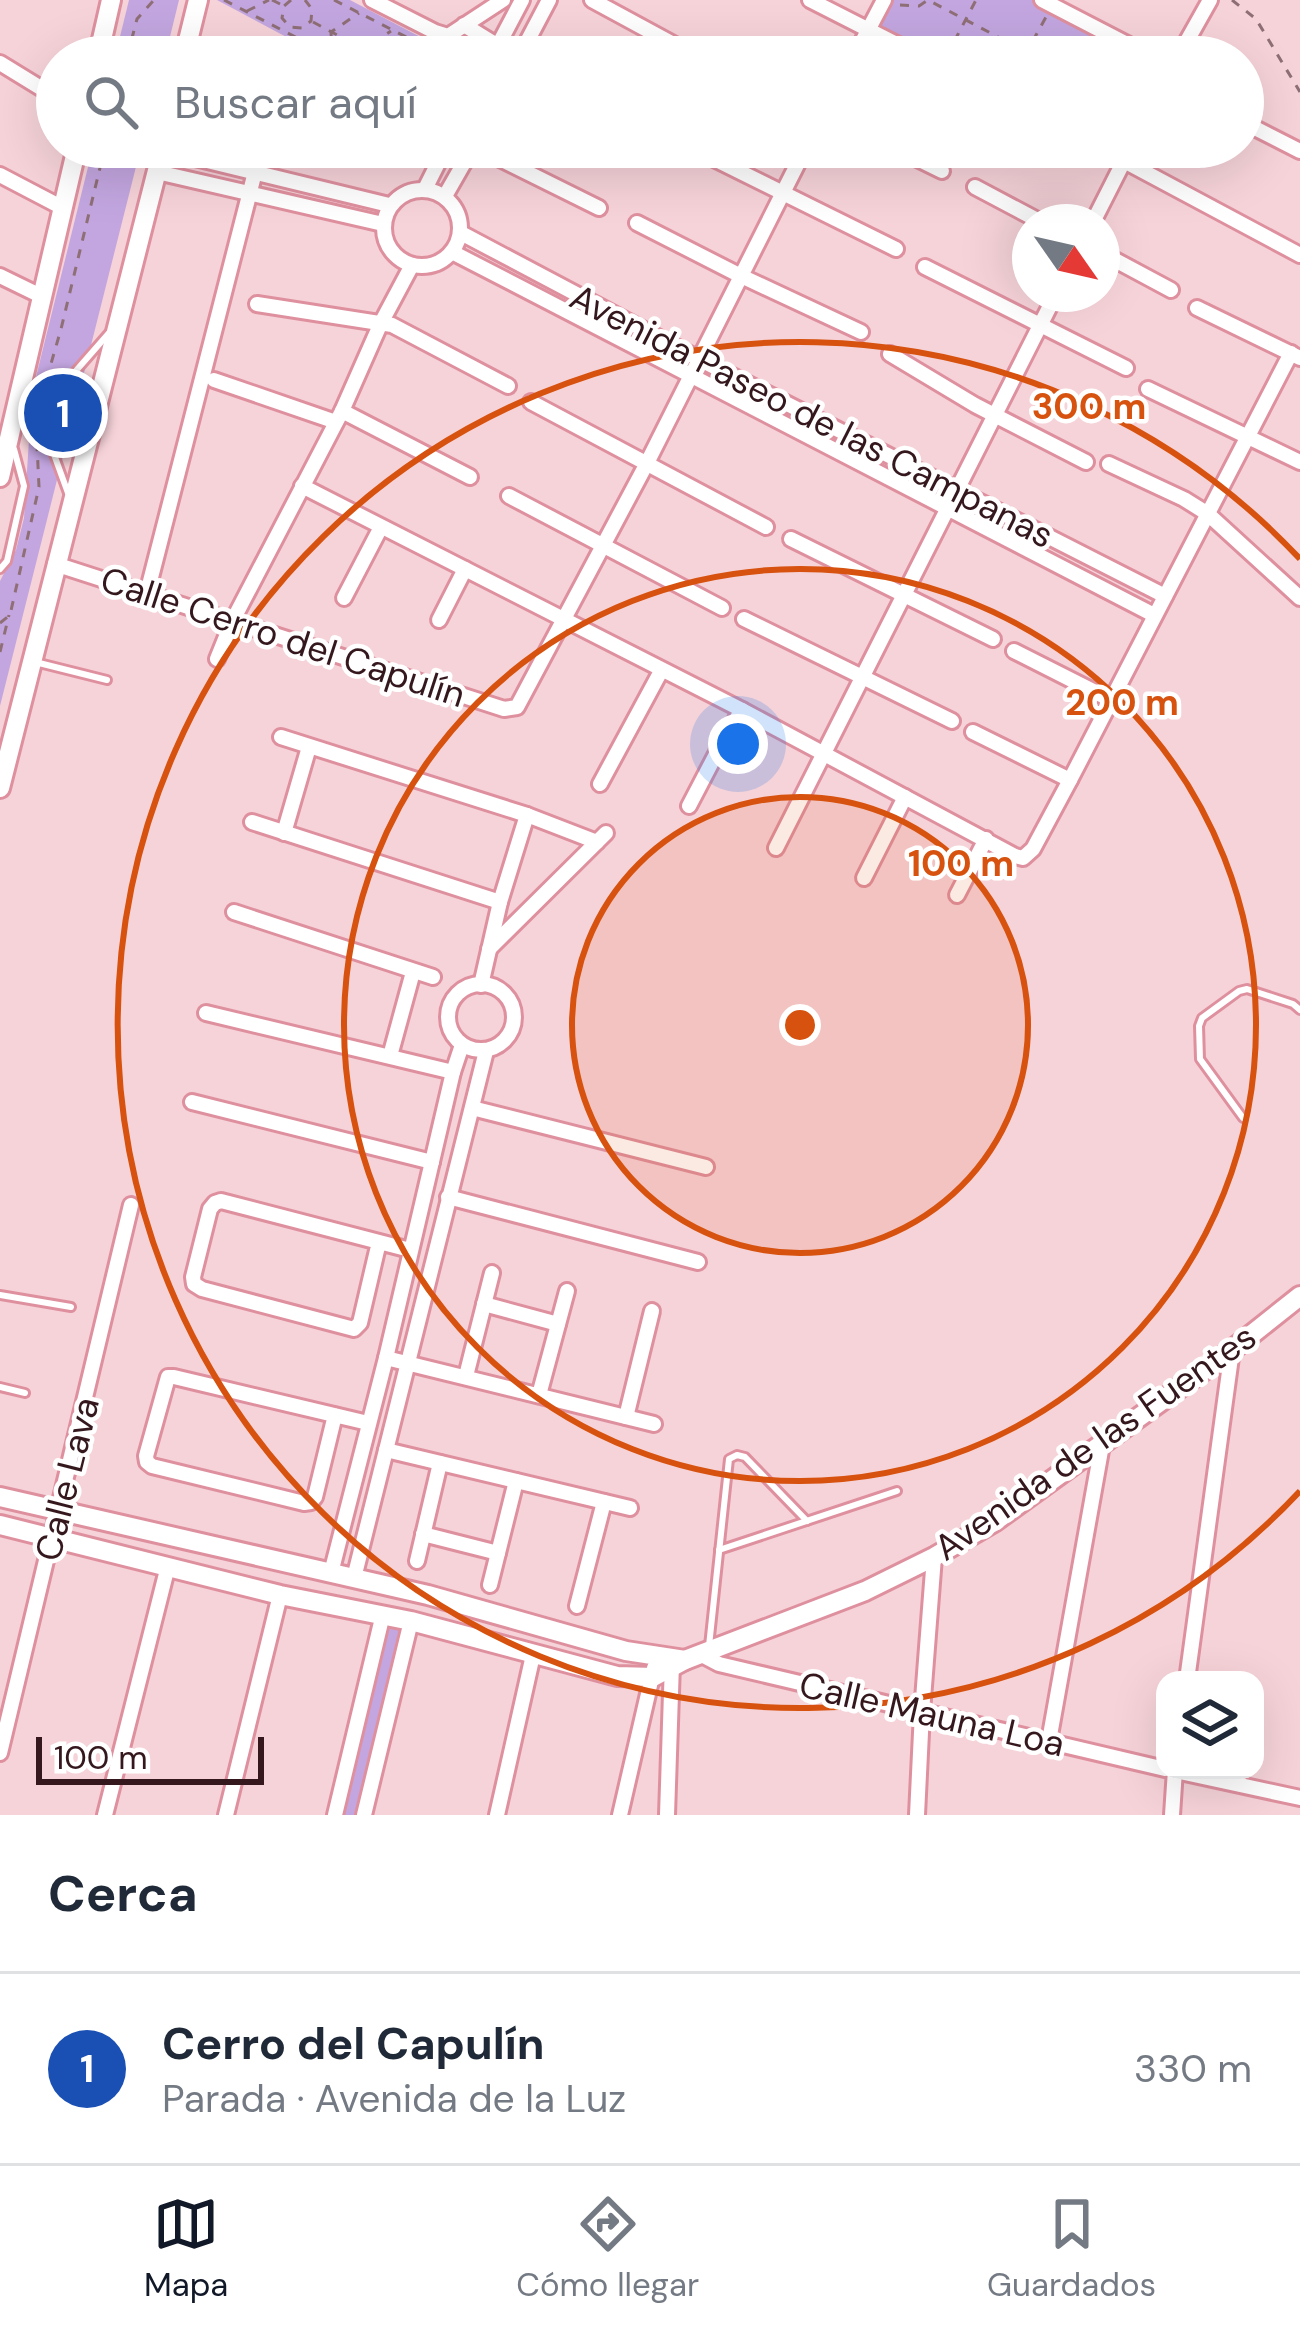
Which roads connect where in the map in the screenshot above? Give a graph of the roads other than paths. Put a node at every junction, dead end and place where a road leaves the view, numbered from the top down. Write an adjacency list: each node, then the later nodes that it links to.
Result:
1 (111, 0): 15 (main road)
2 (198, 0): 16 (main road)
3 (373, 0): 12 (street)
4 (503, 0): 13 (street)
5 (522, 0): 18 (street)
6 (549, 0): 19 (street)
7 (592, 0): 20 (street)
8 (810, 0): 14 (street)
9 (1210, 0): 24 (street)
10 (890, 2): 14 (street)
11 (1047, 3): 23 (street)
12 (401, 7): 13 (street)
13 (464, 25): 17 (street)
14 (869, 30): 21 (street); 22 (street)
15 (103, 36)
16 (191, 36)
17 (477, 36)
18 (503, 36)
19 (529, 36)
20 (658, 36)
21 (866, 36)
22 (881, 36)
23 (1111, 36)
24 (1190, 36)
25 (0, 63): 26 (street)
26 (36, 85)
27 (1264, 133): 28 (street)
28 (1300, 152)
29 (72, 168): 52 (main road)
30 (158, 168): 40 (main road)
31 (237, 168): 41 (street)
32 (436, 168): 45 (street)
33 (462, 168): 48 (street)
34 (518, 168): 53 (street)
35 (732, 168): 47 (street)
36 (796, 168): 47 (street)
37 (934, 168): 42 (street)
38 (1121, 168): 49 (street)
39 (1152, 168): 59 (street)
40 (157, 172): 46 (street); 70 (main road)
41 (255, 172): 46 (street); 50 (street)
42 (942, 172)
43 (0, 175): 52 (street)
44 (974, 187): 51 (street)
45 (425, 189): 48 (street); 50 (street)
46 (248, 193): 55 (street); 107 (street)
47 (783, 194): 57 (street); 63 (street)
48 (445, 196): 56 (street)
49 (1102, 204)
50 (389, 205): 55 (street)
51 (1012, 207)
52 (63, 208): 66 (main road)
53 (599, 208)
54 (637, 223): 63 (street)
55 (383, 224): 61 (street)
56 (461, 233): 58 (street); 76 (street, Avenida Paseo de las Campanas)
57 (896, 249)
58 (452, 253): 61 (street); 78 (street, Avenida Paseo de las Campanas)
59 (1300, 255)
60 (1120, 263): 65 (street)
61 (412, 265): 71 (street)
62 (925, 267): 72 (street)
63 (741, 276): 73 (street); 76 (street)
64 (0, 277): 66 (street)
65 (1171, 290)
66 (43, 297): 85 (main road)
67 (257, 304): 71 (street)
68 (1197, 308): 75 (street)
69 (1047, 312): 72 (street)
70 (118, 323): 97 (main road); 97 (lane)
71 (380, 325): 80 (street); 84 (street)
72 (1040, 325): 77 (street); 83 (street)
73 (860, 332)
74 (890, 354): 83 (street)
75 (1295, 356): 86 (street)
76 (699, 359): 78 (street); 95 (street, Avenida Paseo de las Campanas)
77 (1126, 368)
78 (690, 376): 89 (street); 98 (street, Avenida Paseo de las Campanas)
79 (214, 380): 84 (street)
80 (508, 386)
81 (1148, 388): 86 (street)
82 (531, 402): 89 (street)
83 (995, 415): 88 (street); 95 (street)
84 (339, 416): 93 (street); 94 (street)
85 (10, 434): 87 (main road); 105 (lane)
86 (1247, 436): 90 (street); 99 (street)
87 (3, 453): 92 (main road)
88 (1086, 461)
89 (647, 463): 101 (street); 103 (street)
90 (1300, 463)
91 (1109, 464): 99 (street)
92 (0, 477)
93 (470, 477)
94 (302, 486): 100 (street); 117 (street)
95 (957, 492): 98 (street); 109 (street, Avenida Paseo de las Campanas)
96 (509, 496): 103 (street)
97 (72, 502): 104 (main road)
98 (947, 510): 108 (street); 113 (street, Avenida Paseo de las Campanas)
99 (1208, 514): 109 (street); 111 (street)
100 (381, 527): 106 (street); 110 (street)
101 (766, 527)
102 (791, 539): 108 (street)
103 (604, 544): 112 (street); 114 (street)
104 (56, 564): 107 (street, Calle Cerro del Capulín); 121 (main road)
105 (0, 569)
106 (465, 569): 114 (street); 116 (street)
107 (146, 593): 117 (street, Calle Cerro del Capulín)
108 (905, 594): 118 (street); 123 (street)
109 (1165, 596): 113 (street)
110 (344, 598)
111 (1300, 598)
112 (722, 608)
113 (1154, 615): 125 (street)
114 (562, 619): 117 (street, Calle Cerro del Capulín); 122 (street)
115 (744, 619): 123 (street)
116 (439, 620)
117 (232, 622): 120 (street)
118 (993, 639)
119 (1014, 651): 125 (street)
120 (217, 659)
121 (31, 661): 124 (lane); 134 (main road)
122 (661, 671): 126 (street); 133 (street)
123 (862, 678): 127 (street); 131 (street)
124 (107, 680)
125 (1111, 700): 132 (street)
126 (742, 710): 131 (street); 136 (street)
127 (952, 722)
128 (973, 732): 132 (street)
129 (281, 737): 130 (street)
130 (309, 747): 137 (street); 139 (street)
131 (824, 753): 135 (street); 141 (street)
132 (1070, 780): 140 (street)
133 (600, 784)
134 (0, 787)
135 (905, 797): 140 (street); 142 (street)
136 (689, 806)
137 (527, 815): 144 (street); 146 (street)
138 (252, 822): 139 (street)
139 (284, 832): 144 (street)
140 (986, 839): 143 (street)
141 (776, 848)
142 (864, 878)
143 (957, 896)
144 (500, 902): 146 (street)
145 (234, 912): 147 (street)
146 (489, 949): 149 (street)
147 (413, 972): 148 (street); 154 (street)
148 (433, 977)
149 (481, 985): 152 (street); 153 (street)
150 (1300, 1010): 158 (lane)
151 (206, 1013): 154 (street)
152 (462, 1045): 153 (street); 155 (street)
153 (486, 1051): 157 (street)
154 (390, 1056): 155 (street)
155 (453, 1072): 159 (street)
156 (192, 1102): 159 (street)
157 (472, 1108): 160 (street); 161 (street)
158 (1243, 1118)
159 (431, 1162): 164 (street)
160 (706, 1167)
161 (448, 1197): 165 (street); 176 (street)
162 (131, 1205): 193 (street, Calle Lava)
163 (379, 1242): 163 (street); 164 (street)
164 (410, 1250): 175 (street)
165 (698, 1262)
166 (492, 1273): 170 (street)
167 (567, 1291): 173 (street)
168 (0, 1295): 171 (lane)
169 (1300, 1296): 174 (main road, Avenida de las Fuentes)
170 (484, 1304): 173 (street); 177 (street)
171 (71, 1307)
172 (652, 1311): 182 (street)
173 (558, 1324): 180 (street)
174 (1232, 1350): 185 (main road, Avenida de las Fuentes); 212 (street)
175 (386, 1358): 176 (street); 183 (street)
176 (408, 1362): 177 (street); 186 (street)
177 (466, 1376): 180 (street)
178 (0, 1388): 179 (lane)
179 (25, 1393)
180 (539, 1395): 182 (street)
181 (335, 1415): 181 (street); 183 (street)
182 (626, 1417): 184 (street)
183 (368, 1423): 203 (street)
184 (654, 1424)
185 (1102, 1445): 200 (main road, Avenida de las Fuentes); 214 (street)
186 (386, 1450): 187 (street); 204 (street)
187 (440, 1463): 188 (street); 196 (street)
188 (516, 1481): 191 (street); 199 (street)
189 (897, 1491): 194 (lane)
190 (0, 1497): 193 (main road)
191 (604, 1502): 192 (street); 207 (street)
192 (630, 1508)
193 (60, 1511): 197 (street, Calle Lava); 203 (main road)
194 (807, 1521): 198 (lane); 198 (lane)
195 (0, 1525): 197 (main road, Avenida de las Fuentes)
196 (423, 1534): 199 (street); 201 (street)
197 (52, 1538): 202 (main road, Avenida de las Fuentes); 215 (street, Calle Lava)
198 (719, 1550): 211 (lane)
199 (498, 1553): 205 (street)
200 (934, 1557): 211 (main road, Avenida de las Fuentes); 213 (street)
201 (417, 1561)
202 (168, 1566): 206 (main road, Avenida de las Fuentes); 220 (street)
203 (331, 1573): 204 (main road)
204 (354, 1578): 211 (main road)
205 (490, 1586)
206 (280, 1595): 208 (main road, Avenida de las Fuentes); 221 (street)
207 (578, 1606)
208 (383, 1614): 209 (main road, Avenida de las Fuentes); 222 (street)
209 (411, 1621): 210 (main road, Avenida de las Fuentes); 223 (street)
210 (533, 1655): 211 (main road, Avenida de las Fuentes); 224 (street)
211 (678, 1661): 213 (street, Calle Mauna Loa); 225 (street); 226 (street)
212 (1188, 1671)
213 (922, 1712): 214 (street, Calle Mauna Loa); 227 (street)
214 (1049, 1741): 216 (street, Calle Mauna Loa)
215 (0, 1753)
216 (1156, 1766)
217 (1171, 1779): 228 (street)
218 (1212, 1779): 219 (street, Calle Mauna Loa)
219 (1300, 1798)
220 (105, 1815)
221 (226, 1815)
222 (335, 1815)
223 (364, 1815)
224 (497, 1815)
225 (620, 1815)
226 (667, 1815)
227 (917, 1815)
228 (1172, 1815)

